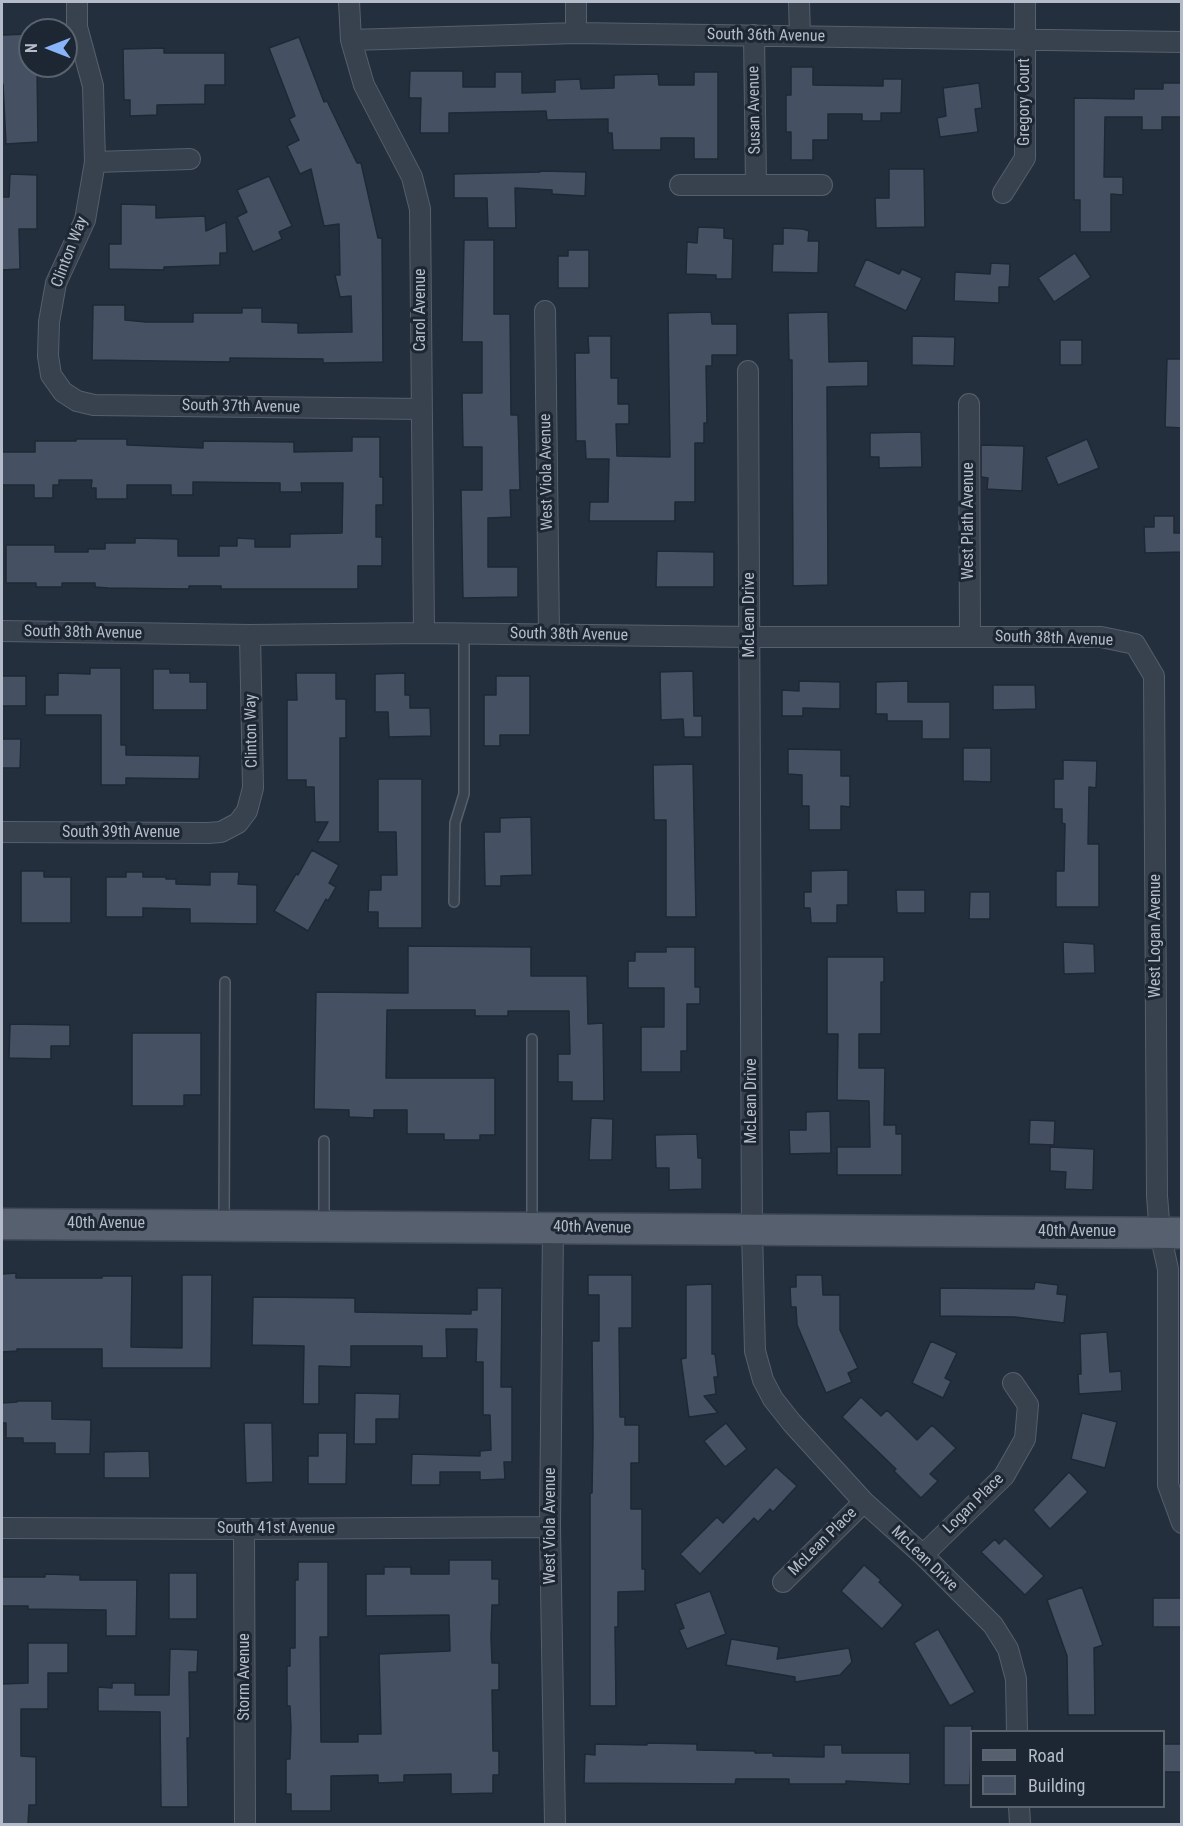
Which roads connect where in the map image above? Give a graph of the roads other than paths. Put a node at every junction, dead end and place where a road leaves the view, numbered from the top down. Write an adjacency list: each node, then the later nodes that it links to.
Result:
1 (77, 2): 13 (street, Clinton Way)
2 (349, 2): 9 (street, Carol Avenue)
3 (576, 2): 6 (street)
4 (800, 2): 8 (street)
5 (1025, 2): 10 (street, Gregory Court)
6 (576, 33): 7 (street, South 36th Avenue); 9 (street, South 36th Avenue)
7 (754, 35): 8 (street, South 36th Avenue); 15 (street, Susan Avenue)
8 (800, 36): 10 (street, South 36th Avenue)
9 (351, 40): 22 (street, Carol Avenue)
10 (1025, 40): 11 (street, South 36th Avenue); 17 (street, Gregory Court)
11 (1182, 42)
12 (190, 159): 13 (street)
13 (95, 162): 20 (street, Clinton Way)
14 (680, 185): 15 (street)
15 (756, 185): 16 (street)
16 (822, 185)
17 (1003, 194)
18 (545, 311): 26 (street, West Viola Avenue)
19 (748, 371): 28 (street, McLean Drive)
20 (63, 392): 22 (street, South 37th Avenue)
21 (969, 404): 29 (street, West Plath Avenue)
22 (421, 409): 24 (street, Carol Avenue)
23 (2, 631): 27 (street, South 38th Avenue)
24 (424, 633): 25 (street, South 38th Avenue); 27 (street, South 38th Avenue)
25 (464, 634): 26 (street, South 38th Avenue); 33 (lane)
26 (549, 634): 28 (street, South 38th Avenue)
27 (250, 635): 31 (street, Clinton Way)
28 (750, 637): 29 (street, South 38th Avenue); 41 (street, McLean Drive)
29 (970, 637): 30 (street, South 38th Avenue)
30 (1135, 644): 42 (street, West Logan Avenue)
31 (238, 824): 32 (street, South 39th Avenue)
32 (2, 832)
33 (454, 902)
34 (225, 982): 38 (lane)
35 (532, 1039): 40 (lane)
36 (324, 1141): 39 (lane)
37 (2, 1224): 38 (main road, 40th Avenue)
38 (224, 1225): 39 (main road, 40th Avenue)
39 (324, 1226): 40 (main road, 40th Avenue)
40 (542, 1228): 41 (main road, 40th Avenue); 46 (street, West Viola Avenue)
41 (752, 1231): 42 (main road, 40th Avenue); 44 (street, McLean Drive)
42 (1171, 1233): 45 (street, West Logan Avenue)
43 (1013, 1383): 49 (street, Logan Place)
44 (864, 1502): 49 (street, McLean Drive); 50 (street, McLean Place)
45 (1182, 1523)
46 (550, 1527): 48 (street, South 41st Avenue); 54 (street, West Viola Avenue)
47 (2, 1528): 48 (street, South 41st Avenue)
48 (244, 1529): 53 (street, Storm Avenue)
49 (922, 1556): 51 (street, McLean Drive)
50 (783, 1582)
51 (1017, 1730)
52 (1019, 1808): 55 (street)
53 (245, 1824)
54 (555, 1824)
55 (1020, 1824)

